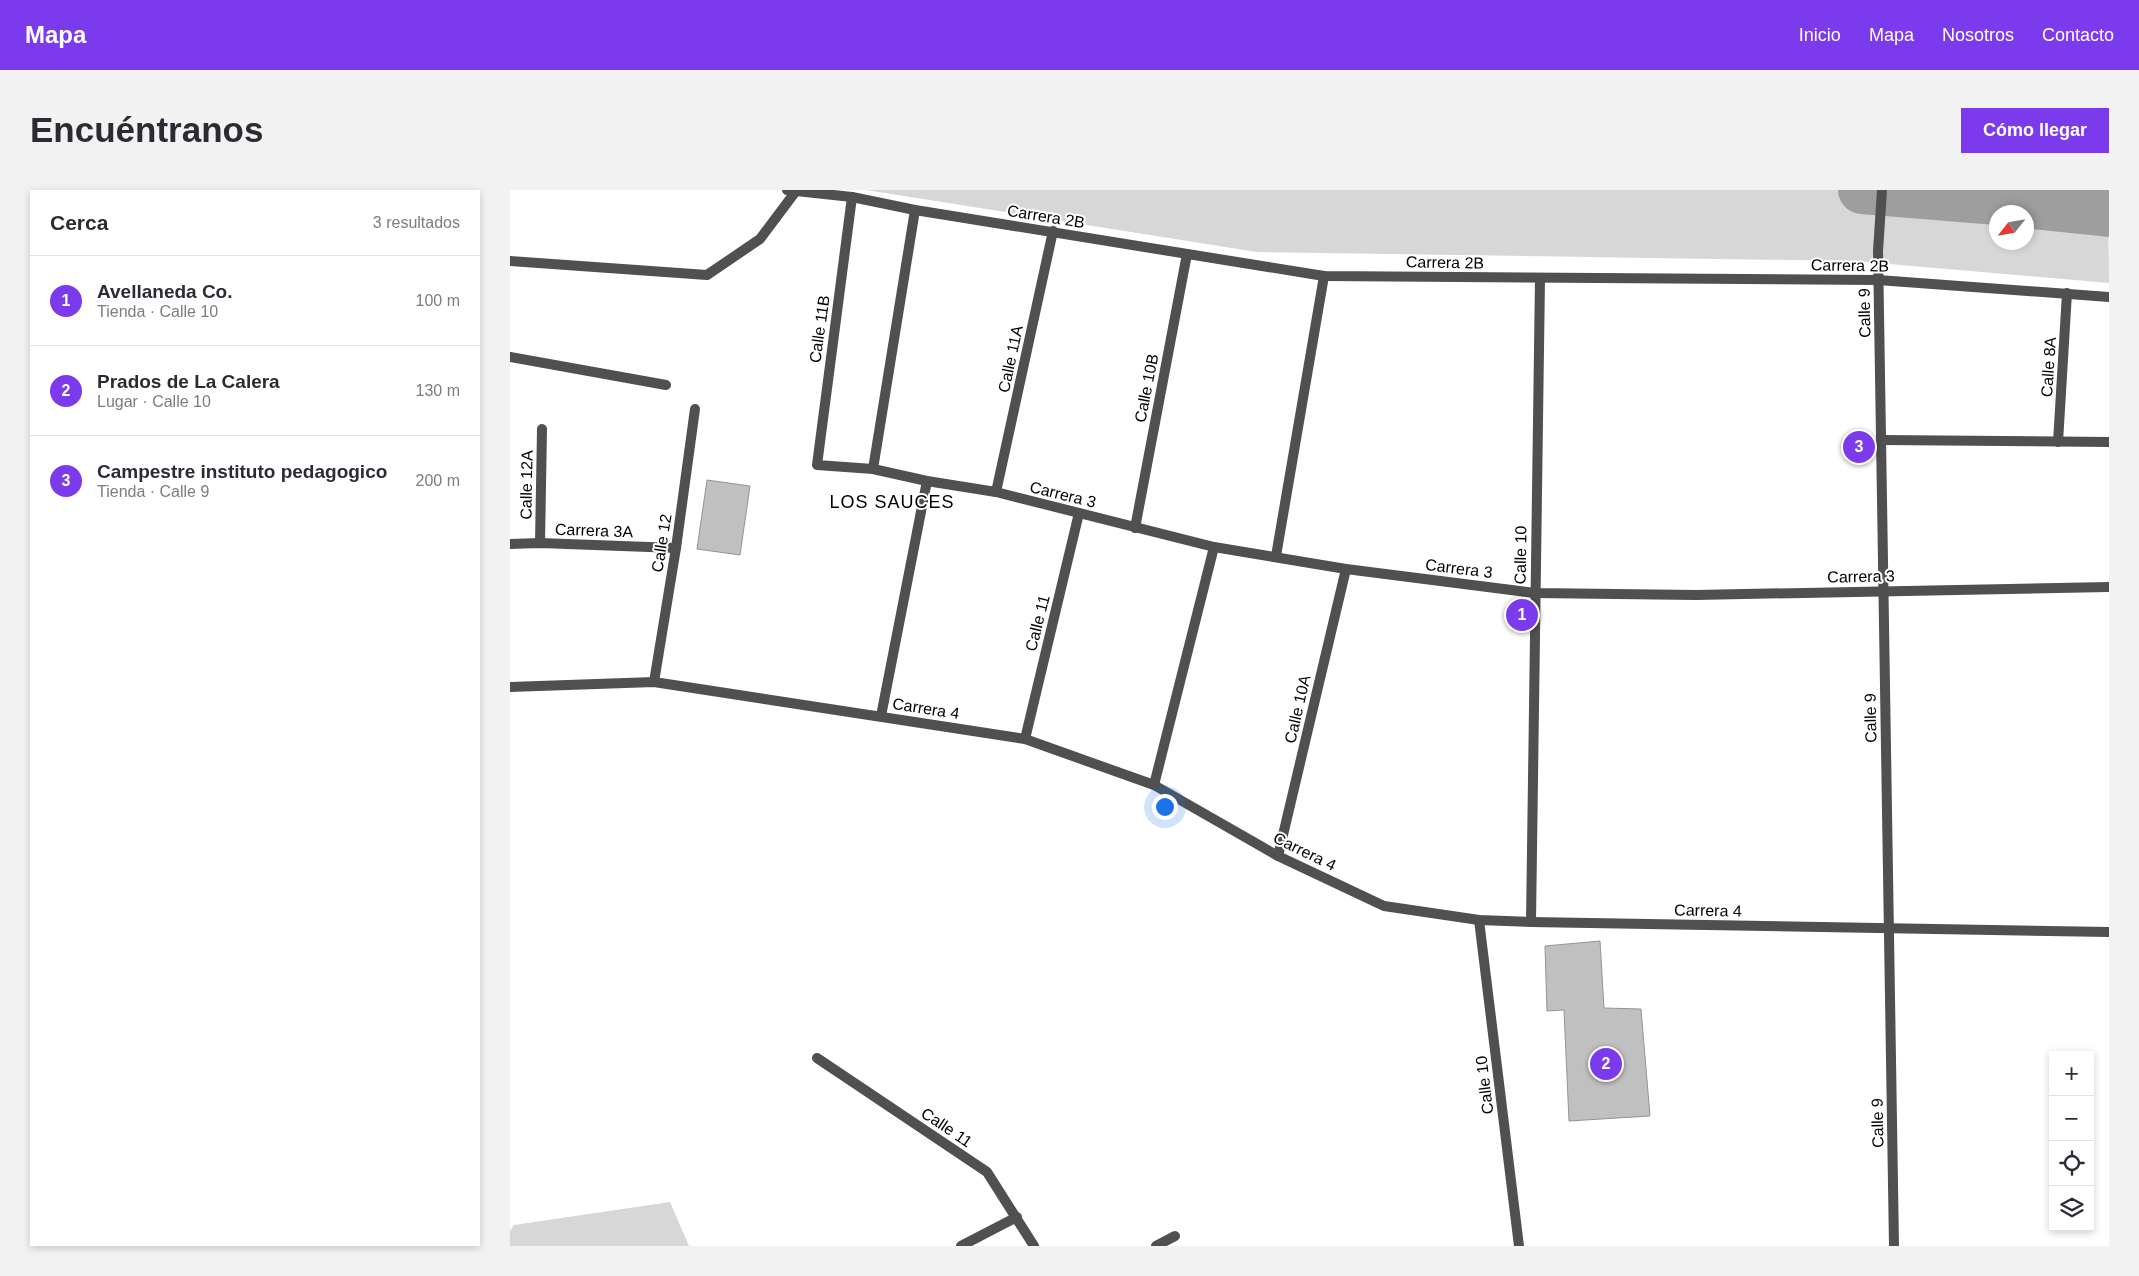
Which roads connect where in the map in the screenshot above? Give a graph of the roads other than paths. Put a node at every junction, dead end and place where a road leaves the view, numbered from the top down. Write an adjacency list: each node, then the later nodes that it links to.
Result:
1 (1882, 190): 10 (street, Calle 9)
2 (792, 191): 3 (street, Carrera 2B); 7 (street)
3 (852, 197): 4 (street, Carrera 2B); 20 (street, Calle 11B)
4 (915, 210): 5 (street, Carrera 2B); 21 (street)
5 (1053, 232): 6 (street, Carrera 2B); 23 (street, Calle 11A)
6 (1187, 254): 8 (street, Carrera 2B); 25 (street, Calle 10B)
7 (510, 261)
8 (1324, 276): 9 (street, Carrera 2B); 30 (street)
9 (1540, 278): 10 (street, Carrera 2B); 34 (street, Calle 10)
10 (1878, 280): 11 (street, Carrera 2B); 17 (street, Calle 9)
11 (2067, 293): 12 (street, Carrera 2B); 18 (street, Calle 8A)
12 (2109, 297)
13 (510, 357): 14 (street)
14 (666, 385)
15 (695, 408): 29 (street, Calle 12)
16 (542, 428): 26 (street, Calle 12A)
17 (1881, 440): 18 (street); 33 (street, Calle 9)
18 (2058, 442): 19 (street)
19 (2109, 442)
20 (817, 465): 21 (street, Carrera 3)
21 (873, 469): 22 (street, Carrera 3)
22 (926, 481): 23 (street, Carrera 3); 37 (street)
23 (996, 492): 24 (street, Carrera 3)
24 (1079, 513): 25 (street, Carrera 3); 38 (street, Calle 11)
25 (1135, 528): 28 (street, Carrera 3)
26 (540, 543): 27 (street, Carrera 3A); 29 (street, Carrera 3A)
27 (510, 544)
28 (1214, 547): 30 (street, Carrera 3); 39 (street)
29 (676, 548): 35 (street, Calle 12)
30 (1276, 556): 31 (street, Carrera 3)
31 (1346, 569): 34 (street, Carrera 3); 40 (street, Calle 10A)
32 (2109, 587): 33 (street, Carrera 3)
33 (1883, 590): 34 (street, Carrera 3); 43 (street, Calle 9)
34 (1535, 593): 42 (street, Calle 10)
35 (654, 682): 36 (street, Carrera 4); 37 (street, Carrera 4)
36 (510, 687)
37 (881, 716): 38 (street, Carrera 4)
38 (1025, 740): 39 (street, Carrera 4)
39 (1154, 785): 40 (street, Carrera 4)
40 (1278, 856): 41 (street, Carrera 4)
41 (1479, 920): 42 (street, Carrera 4); 51 (street, Calle 10)
42 (1531, 922): 43 (street, Carrera 4)
43 (1889, 928): 44 (street, Carrera 4); 52 (street, Calle 9)
44 (2109, 932)
45 (818, 1058): 46 (street, Calle 11)
46 (1017, 1216): 48 (street); 49 (street, Calle 11)
47 (1175, 1236): 50 (street)
48 (961, 1246)
49 (1034, 1246)
50 (1156, 1246)
51 (1519, 1246)
52 (1894, 1246)

